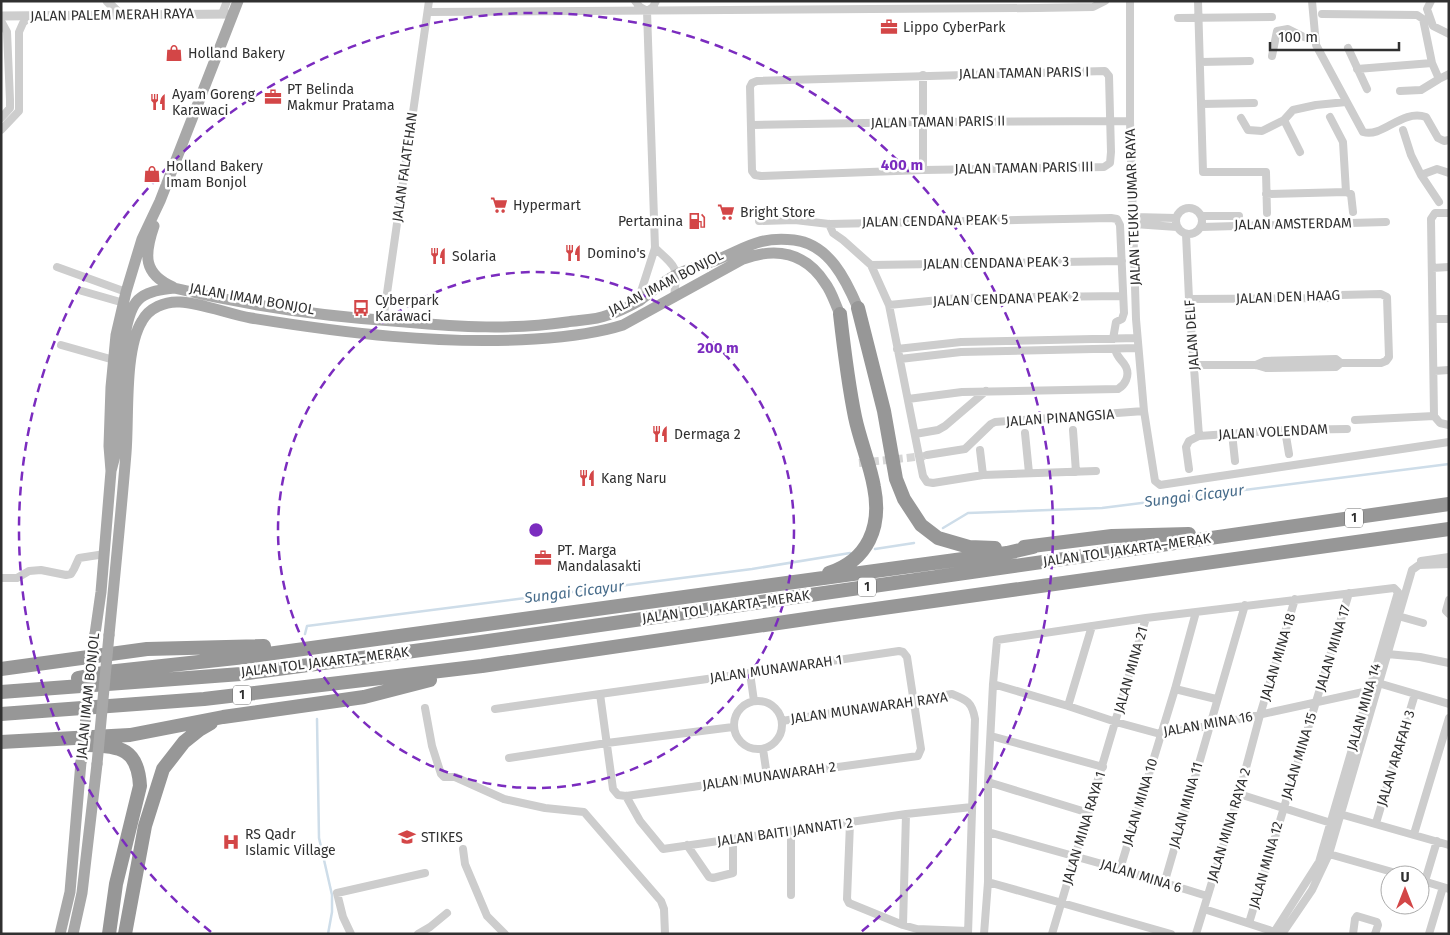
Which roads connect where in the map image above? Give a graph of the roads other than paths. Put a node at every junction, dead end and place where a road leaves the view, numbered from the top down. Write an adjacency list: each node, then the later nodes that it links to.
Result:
1 (107, 1): 14 (street)
2 (226, 1): 15 (street)
3 (238, 1): 15 (main road, JALAN IMAM BONJOL)
4 (429, 1): 13 (street, JALAN FALATEHAN)
5 (635, 1): 12 (street)
6 (656, 1): 12 (street)
7 (1105, 1): 12 (street)
8 (1130, 1): 44 (street, JALAN TEUKU UMAR RAYA)
9 (1198, 1): 21 (street)
10 (1312, 1): 24 (street)
11 (1432, 1): 23 (street)
12 (647, 11): 13 (street); 71 (street)
13 (428, 12): 90 (street, JALAN FALATEHAN)
14 (121, 14): 15 (street, JALAN PALEM MERAH RAYA); 18 (street, JALAN PALEM MERAH RAYA)
15 (228, 14): 56 (main road, JALAN IMAM BONJOL)
16 (1322, 14): 29 (street)
17 (1, 16): 18 (street, JALAN PALEM MERAH RAYA)
18 (30, 16): 47 (street)
19 (1272, 17): 21 (street)
20 (1178, 18): 21 (street)
21 (1198, 18): 28 (street)
22 (1, 21): 40 (street)
23 (1449, 34)
24 (1315, 39): 26 (street); 36 (street)
25 (1348, 48): 30 (street)
26 (1272, 56)
27 (1250, 61): 28 (street)
28 (1200, 62): 38 (street)
29 (1432, 63): 30 (street); 33 (street)
30 (1357, 69): 34 (street)
31 (1449, 74): 33 (street)
32 (922, 75): 43 (street, JALAN TAMAN PARIS I); 45 (street); 46 (street, JALAN TAMAN PARIS I)
33 (1439, 79): 35 (street)
34 (1367, 89)
35 (1400, 91)
36 (1346, 102): 42 (street); 49 (street)
37 (1254, 103): 38 (street)
38 (1201, 104): 55 (street)
39 (1330, 117): 54 (street)
40 (1, 118)
41 (1241, 118): 42 (street)
42 (1284, 120): 50 (street)
43 (1110, 121): 44 (street, JALAN TAMAN PARIS II); 45 (street, JALAN TAMAN PARIS II); 51 (street, JALAN TAMAN PARIS III)
44 (1127, 121): 65 (street, JALAN TEUKU UMAR RAYA)
45 (922, 122): 46 (street, JALAN TAMAN PARIS II); 51 (street)
46 (752, 125): 51 (street, JALAN TAMAN PARIS III)
47 (2, 129)
48 (1403, 130): 53 (street)
49 (1449, 140)
50 (1300, 152)
51 (923, 170)
52 (1449, 173): 53 (street)
53 (1421, 175): 57 (street)
54 (1346, 192): 55 (street); 58 (street)
55 (1266, 194): 59 (street)
56 (160, 200): 78 (main road); 81 (main road, JALAN IMAM BONJOL)
57 (1439, 202)
58 (1353, 212)
59 (1267, 213)
60 (1449, 213): 76 (street)
61 (1201, 216): 62 (street, JALAN AMSTERDAM); 63 (street); 68 (street)
62 (1239, 216)
63 (1176, 218): 65 (street); 69 (street)
64 (759, 221): 67 (street, JALAN CENDANA PEAK 5)
65 (1134, 221): 69 (street); 92 (street, JALAN TEUKU UMAR RAYA)
66 (1386, 222): 68 (street, JALAN AMSTERDAM)
67 (829, 224): 72 (street, JALAN CENDANA PEAK 5); 73 (street)
68 (1201, 226): 70 (street)
69 (1178, 227): 70 (street)
70 (1186, 234): 83 (street, JALAN DELF)
71 (655, 248): 77 (street); 84 (street)
72 (1122, 261): 73 (street, JALAN CENDANA PEAK 3); 80 (street)
73 (871, 265): 85 (street)
74 (57, 267): 81 (street)
75 (1449, 267): 76 (street)
76 (1432, 268): 88 (street)
77 (677, 274): 82 (street); 84 (main road, JALAN IMAM BONJOL); 86 (main road, JALAN IMAM BONJOL)
78 (174, 288): 90 (main road, JALAN IMAM BONJOL); 129 (main road)
79 (82, 291): 81 (street)
80 (1123, 296): 85 (street, JALAN CENDANA PEAK 2); 93 (street)
81 (125, 298): 104 (main road, JALAN IMAM BONJOL)
82 (674, 298): 87 (main road, JALAN IMAM BONJOL); 94 (main road, JALAN IMAM BONJOL)
83 (1189, 298): 105 (street, JALAN DELF); 105 (street, JALAN DEN HAAG)
84 (638, 301): 91 (main road, JALAN IMAM BONJOL)
85 (889, 305): 99 (street)
86 (858, 308): 136 (highway)
87 (840, 314): 142 (highway)
88 (1432, 319): 89 (street); 107 (street)
89 (1449, 319)
90 (383, 321): 91 (main road, JALAN IMAM BONJOL)
91 (467, 327): 94 (main road)
92 (1137, 338): 93 (street); 98 (street, JALAN TEUKU UMAR RAYA)
93 (1113, 339): 95 (street)
94 (469, 340): 132 (main road, JALAN IMAM BONJOL)
95 (1028, 340): 96 (street); 101 (street)
96 (985, 341): 99 (street); 102 (street)
97 (62, 345): 104 (street)
98 (1138, 348): 100 (street); 110 (street, JALAN TEUKU UMAR RAYA)
99 (898, 349): 103 (street)
100 (1115, 349): 101 (street); 108 (street)
101 (1028, 350): 102 (street)
102 (985, 351): 103 (street)
103 (900, 359): 109 (street)
104 (114, 360): 129 (main road, JALAN IMAM BONJOL)
105 (1194, 365): 120 (street, JALAN DELF)
106 (1449, 370): 107 (street)
107 (1434, 371): 111 (street)
108 (986, 391): 109 (street); 119 (street)
109 (908, 399): 119 (street)
110 (1144, 411): 121 (street, JALAN TEUKU UMAR RAYA); 124 (street, JALAN PINANGSIA)
111 (1434, 416): 112 (street); 113 (street)
112 (1355, 420)
113 (1449, 425)
114 (1348, 429): 116 (street, JALAN VOLENDAM)
115 (1073, 430): 128 (street)
116 (1285, 430): 118 (street, JALAN VOLENDAM); 123 (street)
117 (1026, 433): 130 (street)
118 (1232, 433): 120 (street, JALAN VOLENDAM); 125 (street)
119 (915, 434): 131 (street)
120 (1200, 436): 126 (street)
121 (1449, 442)
122 (980, 450): 131 (street)
123 (1288, 454)
124 (927, 455)
125 (1235, 461)
126 (1189, 469)
127 (1096, 471): 128 (street)
128 (1076, 472): 130 (street)
129 (111, 473): 132 (main road); 137 (main road, JALAN IMAM BONJOL)
130 (1029, 473): 131 (street)
131 (983, 475)
132 (124, 476): 231 (main road, JALAN IMAM BONJOL, bridge)
133 (1449, 504): 135 (highway, JALAN TOL JAKARTA–MERAK / 1)
134 (1449, 529): 156 (highway, JALAN TOL JAKARTA–MERAK / 1)
135 (1260, 532): 136 (highway); 163 (highway, JALAN TOL JAKARTA–MERAK / 1)
136 (1033, 547): 142 (highway)
137 (104, 554): 141 (street); 230 (main road, JALAN IMAM BONJOL, bridge)
138 (1449, 557): 140 (street)
139 (1449, 564): 140 (street)
140 (1416, 565): 149 (street)
141 (1, 578)
142 (807, 580): 153 (highway)
143 (1349, 593): 144 (street); 162 (street, JALAN MINA 14); 169 (street, JALAN MINA 17)
144 (1295, 599): 146 (street); 175 (street, JALAN MINA 18)
145 (1449, 600): 148 (street)
146 (1245, 605): 147 (street); 167 (street, JALAN MINA 11)
147 (1196, 612): 150 (street); 161 (street, JALAN MINA 10)
148 (1449, 614)
149 (1398, 616): 151 (street); 154 (street)
150 (1146, 618): 152 (street); 179 (street, JALAN MINA 21)
151 (1423, 623)
152 (1092, 626): 160 (street); 171 (street)
153 (359, 641): 157 (highway); 163 (highway)
154 (1387, 654): 155 (street); 159 (street)
155 (1449, 663)
156 (482, 666): 174 (highway, JALAN TOL JAKARTA–MERAK / 1); 176 (highway)
157 (1, 669)
158 (750, 673): 164 (street, JALAN MUNAWARAH 1); 166 (street, JALAN MUNAWARAH 1); 168 (street)
159 (1378, 683): 165 (street); 198 (street)
160 (993, 684): 171 (street, JALAN MINA 16); 183 (street)
161 (1175, 689): 167 (street); 182 (street, JALAN MINA 10)
162 (1368, 691): 169 (street, JALAN MINA 16); 200 (street, JALAN MINA 14)
163 (4, 692)
164 (600, 694): 173 (street, JALAN MUNAWARAH 1); 185 (street)
165 (1415, 694): 170 (street); 201 (street, JALAN ARAFAH 3)
166 (914, 700): 178 (street, JALAN MUNAWARAH RAYA); 190 (street, JALAN MUNAWARAH 2); 194 (street, JALAN MUNAWARAH RAYA)
167 (1216, 700): 180 (street, JALAN MINA 11)
168 (754, 701): 178 (street); 181 (street)
169 (1316, 703): 175 (street, JALAN MINA 16); 195 (street, JALAN MINA 15)
170 (1449, 704)
171 (1068, 706): 179 (street, JALAN MINA 16)
172 (425, 708): 237 (street)
173 (495, 709)
174 (1, 714)
175 (1260, 715): 180 (street, JALAN MINA 16); 192 (street, JALAN MINA RAYA 2)
176 (223, 717): 184 (highway); 233 (highway)
177 (1449, 718): 204 (street)
178 (782, 721): 186 (street)
179 (1116, 722): 182 (street, JALAN MINA 16); 189 (street, JALAN MINA RAYA 1)
180 (1208, 726): 182 (street, JALAN MINA 16); 218 (street, JALAN MINA 11)
181 (734, 727): 185 (street); 186 (street)
182 (1160, 734): 214 (street, JALAN MINA 10)
183 (991, 736): 189 (street); 191 (street)
184 (1, 742)
185 (607, 743): 188 (street); 193 (street)
186 (763, 749): 190 (street)
187 (1, 750): 232 (highway)
188 (509, 758)
189 (1102, 767): 196 (street, JALAN MINA RAYA 1)
190 (767, 776): 193 (street, JALAN MUNAWARAH 2)
191 (988, 782): 196 (street); 203 (street)
192 (1239, 794): 195 (street); 221 (street, JALAN MINA RAYA 2)
193 (626, 796): 208 (street, JALAN BAITI JANNATI 2)
194 (972, 807): 197 (street, JALAN BAITI JANNATI 2); 227 (street)
195 (1283, 808): 200 (street); 225 (street, JALAN MINA 12)
196 (1088, 813): 211 (street, JALAN MINA RAYA 1)
197 (906, 814): 199 (street, JALAN BAITI JANNATI 2); 226 (street)
198 (1340, 814): 201 (street); 210 (street)
199 (850, 823): 202 (street, JALAN BAITI JANNATI 2); 226 (street)
200 (1331, 823): 229 (street, JALAN MINA 14)
201 (1376, 823): 204 (street)
202 (791, 831): 205 (street, JALAN BAITI JANNATI 2); 220 (street)
203 (988, 832): 211 (street, JALAN MINA 6); 216 (street)
204 (1414, 834): 206 (street)
205 (733, 839): 208 (street, JALAN BAITI JANNATI 2); 208 (street)
206 (1437, 841): 207 (street); 212 (street)
207 (1449, 845)
208 (687, 846)
209 (463, 849): 236 (street)
210 (1329, 854): 213 (street); 229 (street)
211 (1075, 857): 214 (street, JALAN MINA 6); 222 (street, JALAN MINA RAYA 1)
212 (1428, 865)
213 (1380, 868)
214 (1120, 869): 218 (street, JALAN MINA 6)
215 (425, 873): 234 (street)
216 (988, 882): 222 (street); 228 (street)
217 (1430, 882): 219 (street)
218 (1164, 884): 221 (street, JALAN MINA 6)
219 (1446, 888): 244 (street)
220 (791, 895)
221 (1207, 896): 223 (street, JALAN MINA RAYA 2)
222 (1062, 902): 239 (street, JALAN MINA RAYA 1); 240 (street)
223 (1204, 910): 225 (street); 241 (street, JALAN MINA RAYA 2)
224 (447, 913): 235 (street)
225 (1249, 923): 229 (street)
226 (903, 926): 227 (street)
227 (968, 932)
228 (985, 932): 238 (street)
229 (1277, 933)
230 (60, 934)
231 (73, 934)
232 (109, 934)
233 (125, 934)
234 (351, 934)
235 (418, 934)
236 (505, 934)
237 (665, 934)
238 (994, 934)
239 (1052, 934)
240 (1171, 934)
241 (1196, 934)
242 (1353, 934): 243 (street)
243 (1375, 934)
244 (1428, 934)

